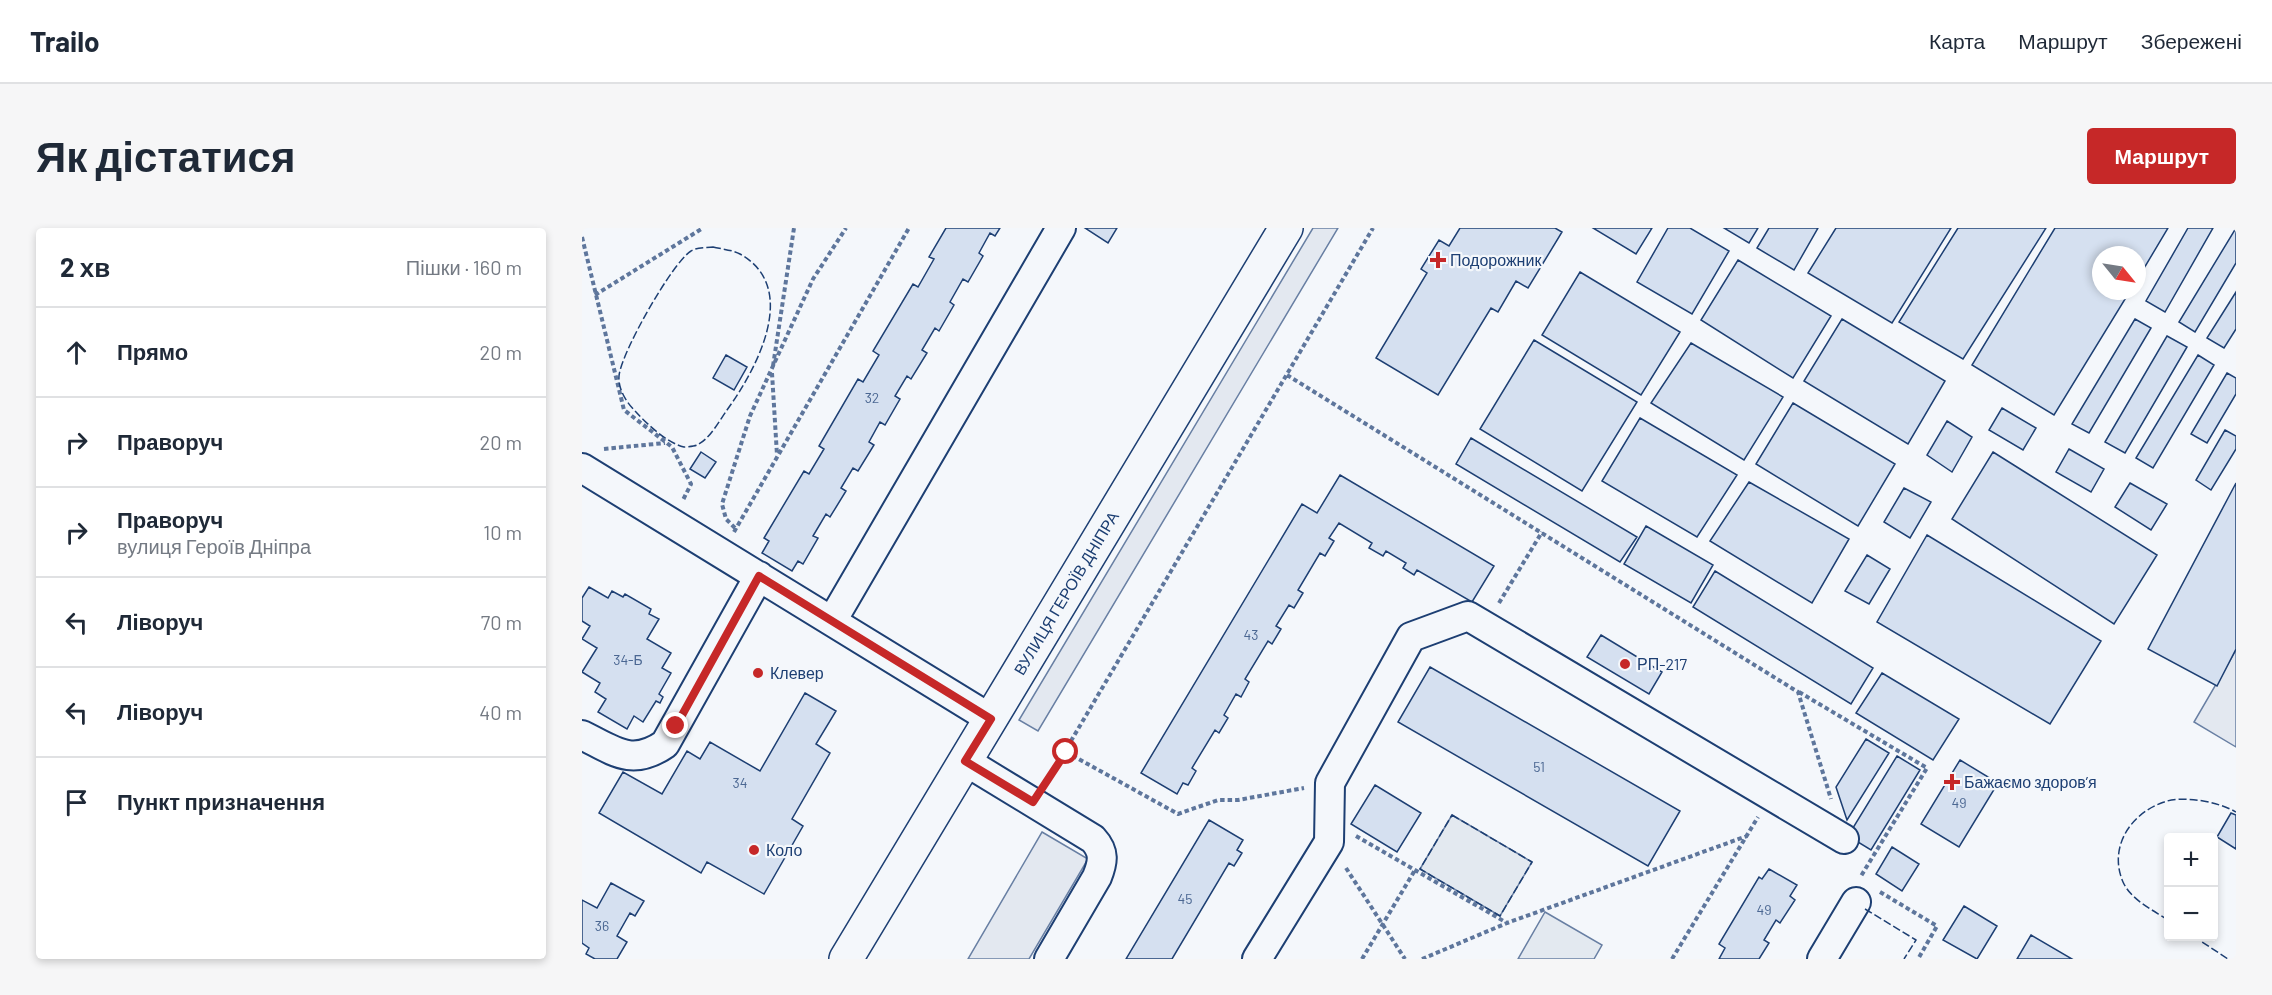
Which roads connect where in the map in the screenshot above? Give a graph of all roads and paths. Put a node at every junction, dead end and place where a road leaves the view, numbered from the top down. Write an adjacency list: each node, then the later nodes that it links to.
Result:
1 (703, 228): 9 (path)
2 (794, 228): 10 (path)
3 (846, 228): 10 (path)
4 (909, 228): 13 (path)
5 (1060, 228): 20 (lane)
6 (1286, 228): 23 (main road, ВУЛИЦЯ ГЕРОЇВ ДНІПРА)
7 (1373, 228): 11 (path)
8 (582, 237): 9 (path)
9 (596, 295): 12 (path)
10 (772, 372): 13 (path); 16 (path)
11 (1287, 375): 17 (path); 25 (path)
12 (666, 443): 14 (path); 15 (path)
13 (777, 456): 16 (path)
14 (590, 458): 18 (lane)
15 (691, 484)
16 (736, 529): 18 (path)
17 (1542, 532): 21 (path); 22 (path)
18 (722, 554): 19 (lane)
19 (759, 576): 20 (lane); 24 (lane)
20 (832, 621): 23 (lane)
21 (1485, 626): 27 (lane); 28 (lane)
22 (1798, 692): 32 (path); 32 (path)
23 (991, 719): 26 (main road, ВУЛИЦЯ ГЕРОЇВ ДНІПРА)
24 (582, 735)
25 (1066, 752): 27 (path); 29 (path)
26 (965, 761): 29 (lane); 37 (main road, ВУЛИЦЯ ГЕРОЇВ ДНІПРА)
27 (1330, 783): 30 (lane)
28 (1771, 796): 31 (path); 32 (lane)
29 (1033, 802): 38 (lane)
30 (1329, 831): 33 (path); 36 (path); 39 (lane)
31 (1747, 836): 35 (path); 43 (path)
32 (1844, 839)
33 (1415, 870): 35 (path); 36 (path)
34 (1868, 897): 44 (lane); 45 (path)
35 (1507, 923): 42 (path)
36 (1382, 925): 40 (path); 41 (path)
37 (846, 959)
38 (1049, 959)
39 (1257, 959)
40 (1362, 959)
41 (1405, 959)
42 (1422, 959)
43 (1672, 959)
44 (1822, 959)
45 (1918, 959)

